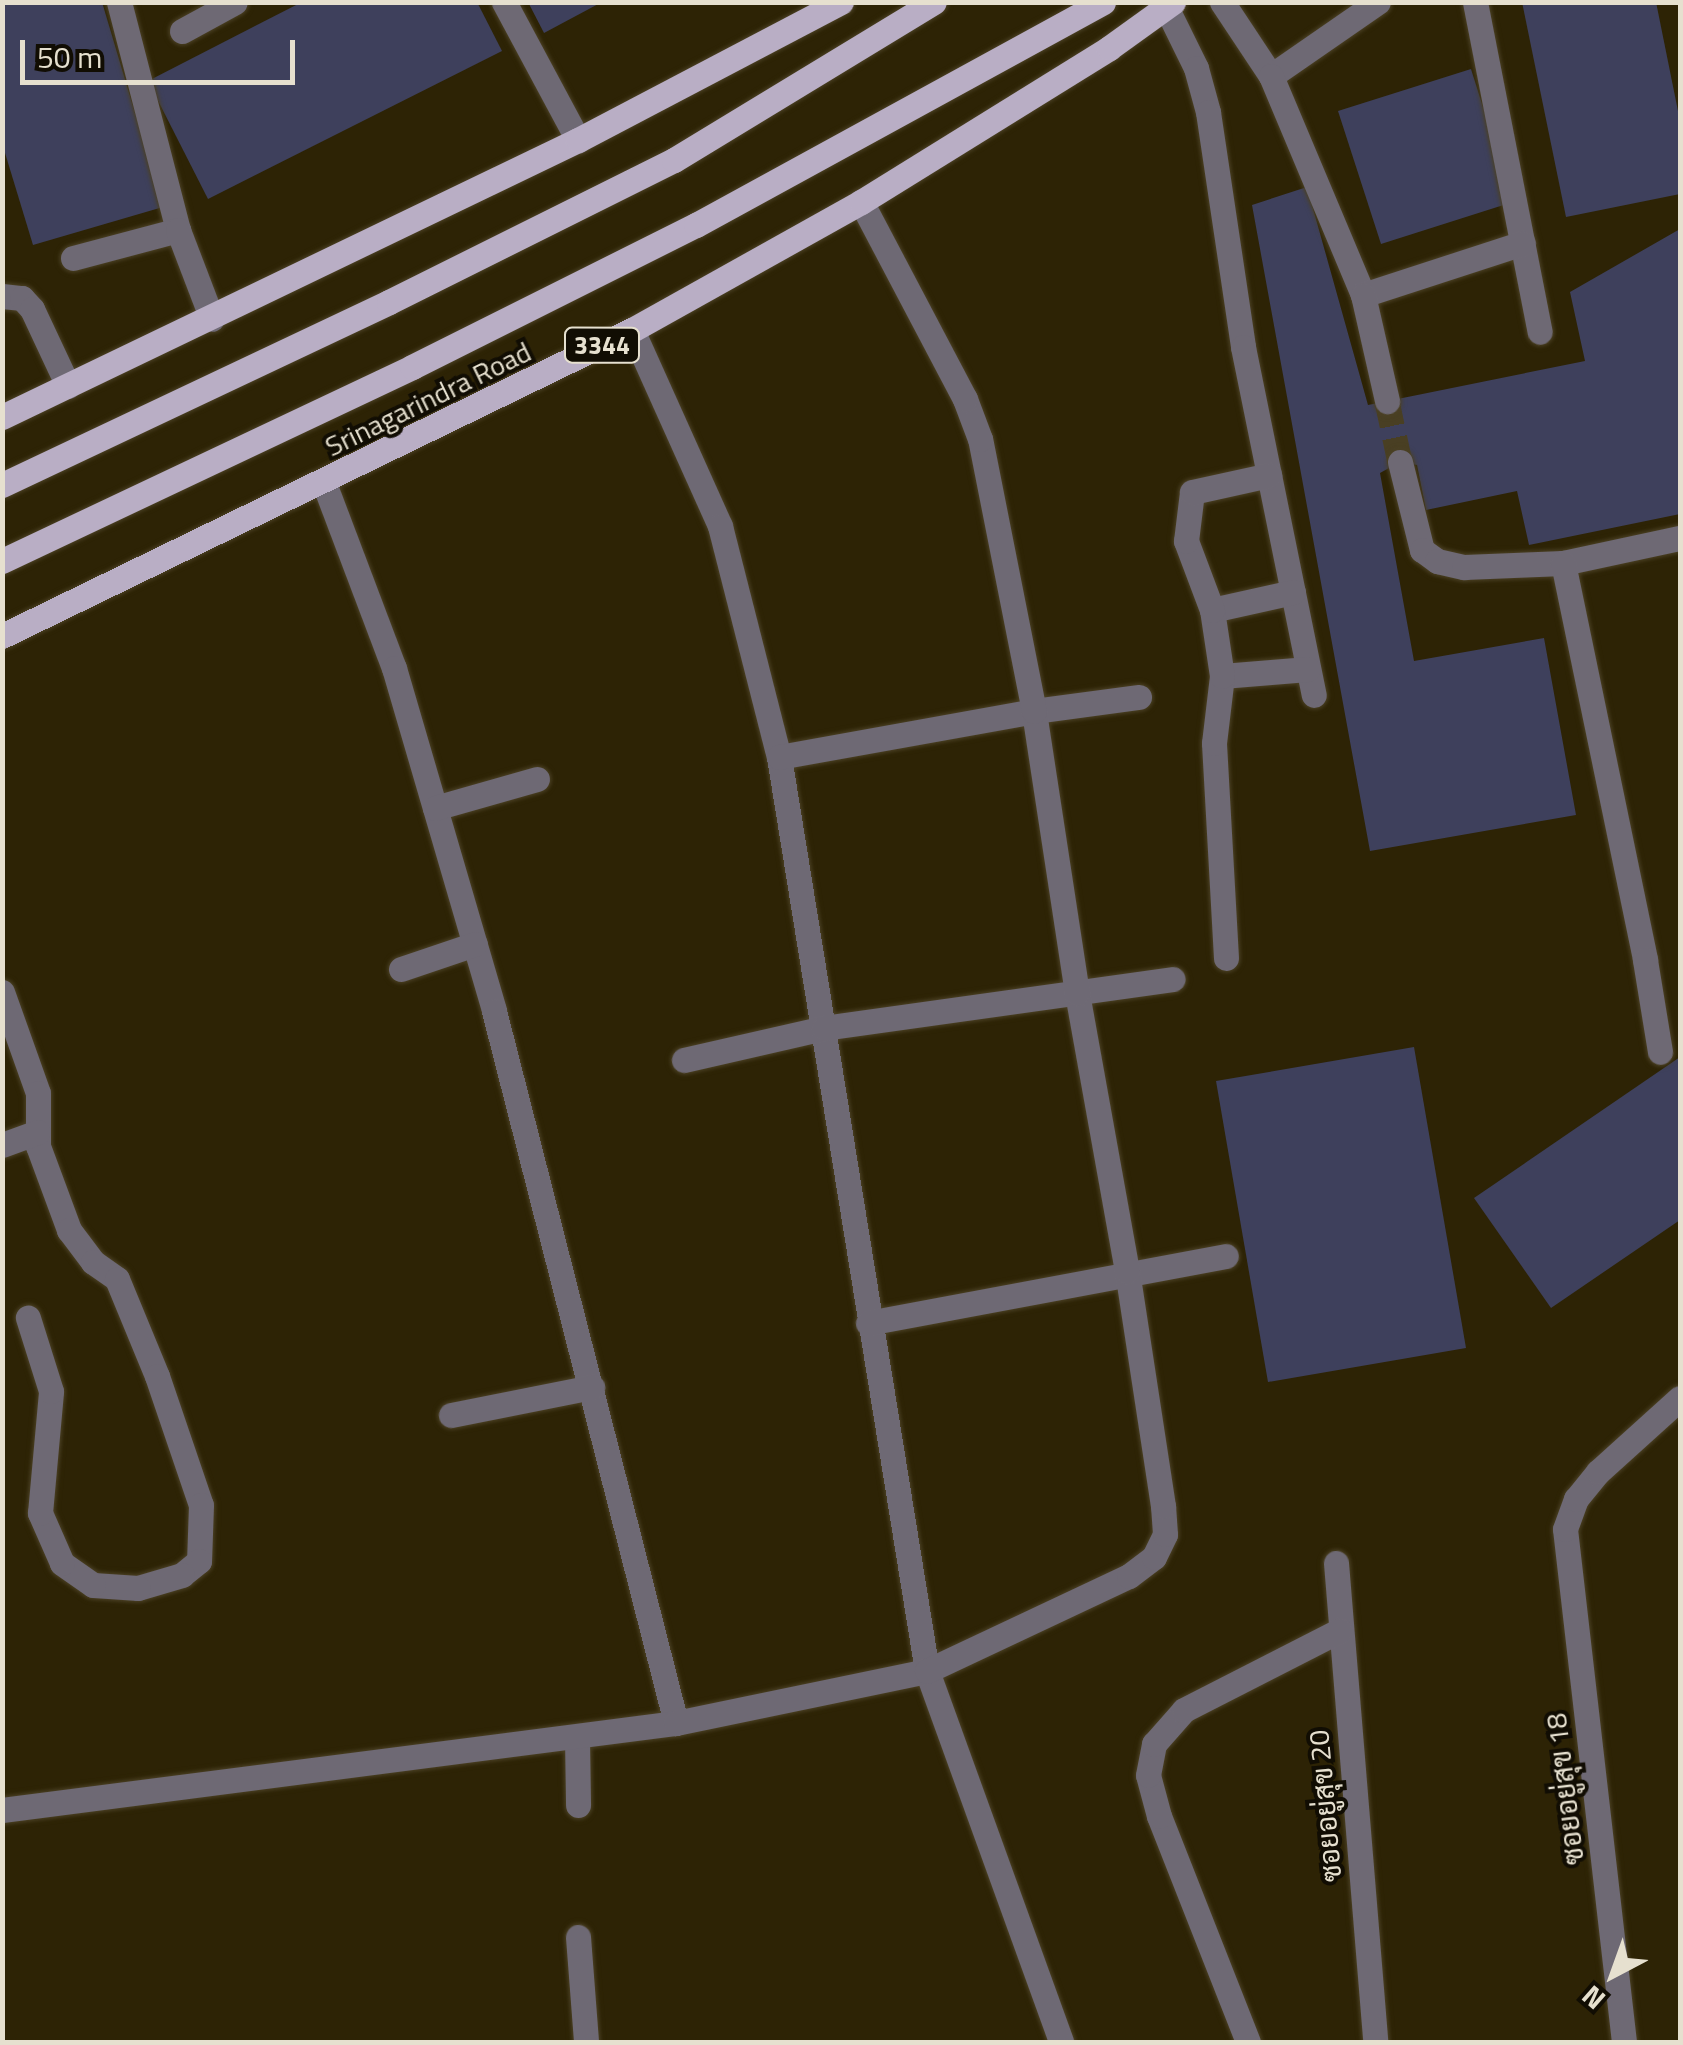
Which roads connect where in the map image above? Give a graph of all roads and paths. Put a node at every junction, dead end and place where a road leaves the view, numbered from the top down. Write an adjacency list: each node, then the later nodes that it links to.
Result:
1 (119, 2): 15 (street)
2 (235, 2): 11 (street)
3 (504, 2): 13 (street)
4 (841, 2): 13 (main road)
5 (934, 2): 29 (main road)
6 (1103, 2): 31 (main road, Srinagarindra Road / 3344)
7 (1222, 2): 12 (street)
8 (1378, 2): 12 (street)
9 (1475, 2): 16 (street)
10 (1170, 5): 14 (main road, Srinagarindra Road / 3344); 27 (street)
11 (182, 31)
12 (1271, 76): 19 (street)
13 (578, 140): 20 (main road)
14 (861, 202): 21 (main road, Srinagarindra Road / 3344); 40 (street)
15 (178, 230): 17 (street); 20 (street)
16 (1523, 243): 19 (street); 22 (street)
17 (73, 258)
18 (4, 290): 23 (street)
19 (1362, 294): 24 (street)
20 (212, 318): 23 (main road)
21 (632, 330): 28 (main road, Srinagarindra Road / 3344); 41 (street)
22 (1540, 332)
23 (68, 386): 25 (main road)
24 (1387, 402)
25 (2, 417)
26 (1400, 462): 32 (street)
27 (1269, 475): 33 (street); 34 (street)
28 (324, 484): 35 (main road, Srinagarindra Road / 3344); 43 (street)
29 (2, 486)
30 (1680, 538): 32 (street)
31 (2, 561)
32 (1563, 563): 51 (street)
33 (1292, 592): 34 (street); 36 (street)
34 (1212, 610): 37 (street)
35 (2, 636)
36 (1308, 669): 37 (street); 38 (street)
37 (1222, 676): 45 (street)
38 (1314, 695)
39 (1139, 698): 40 (street)
40 (1034, 711): 41 (street); 49 (street)
41 (778, 757): 50 (street)
42 (537, 778): 43 (street)
43 (435, 808): 44 (street)
44 (475, 944): 46 (street); 59 (street)
45 (1226, 958)
46 (400, 970)
47 (1173, 979): 49 (street)
48 (2, 992): 53 (street)
49 (1077, 993): 50 (street); 56 (street)
50 (824, 1028): 52 (street); 58 (street)
51 (1660, 1052)
52 (684, 1060)
53 (38, 1132): 54 (street); 57 (street)
54 (2, 1145)
55 (1226, 1256): 56 (street)
56 (1127, 1271): 58 (street); 64 (street)
57 (28, 1318)
58 (868, 1322): 64 (street)
59 (592, 1387): 61 (street); 65 (street)
60 (1680, 1398): 74 (street, ซอยอยู่สุข 18)
61 (451, 1414)
62 (1336, 1564): 63 (street, ซอยอยู่สุข 20)
63 (1340, 1630): 72 (street); 73 (street, ซอยอยู่สุข 20)
64 (926, 1672): 65 (street); 71 (street)
65 (676, 1723): 66 (street)
66 (577, 1738): 67 (street); 68 (street)
67 (578, 1805)
68 (2, 1810)
69 (578, 1936): 70 (street)
70 (586, 2042)
71 (1061, 2042)
72 (1248, 2042)
73 (1375, 2042)
74 (1624, 2042)

